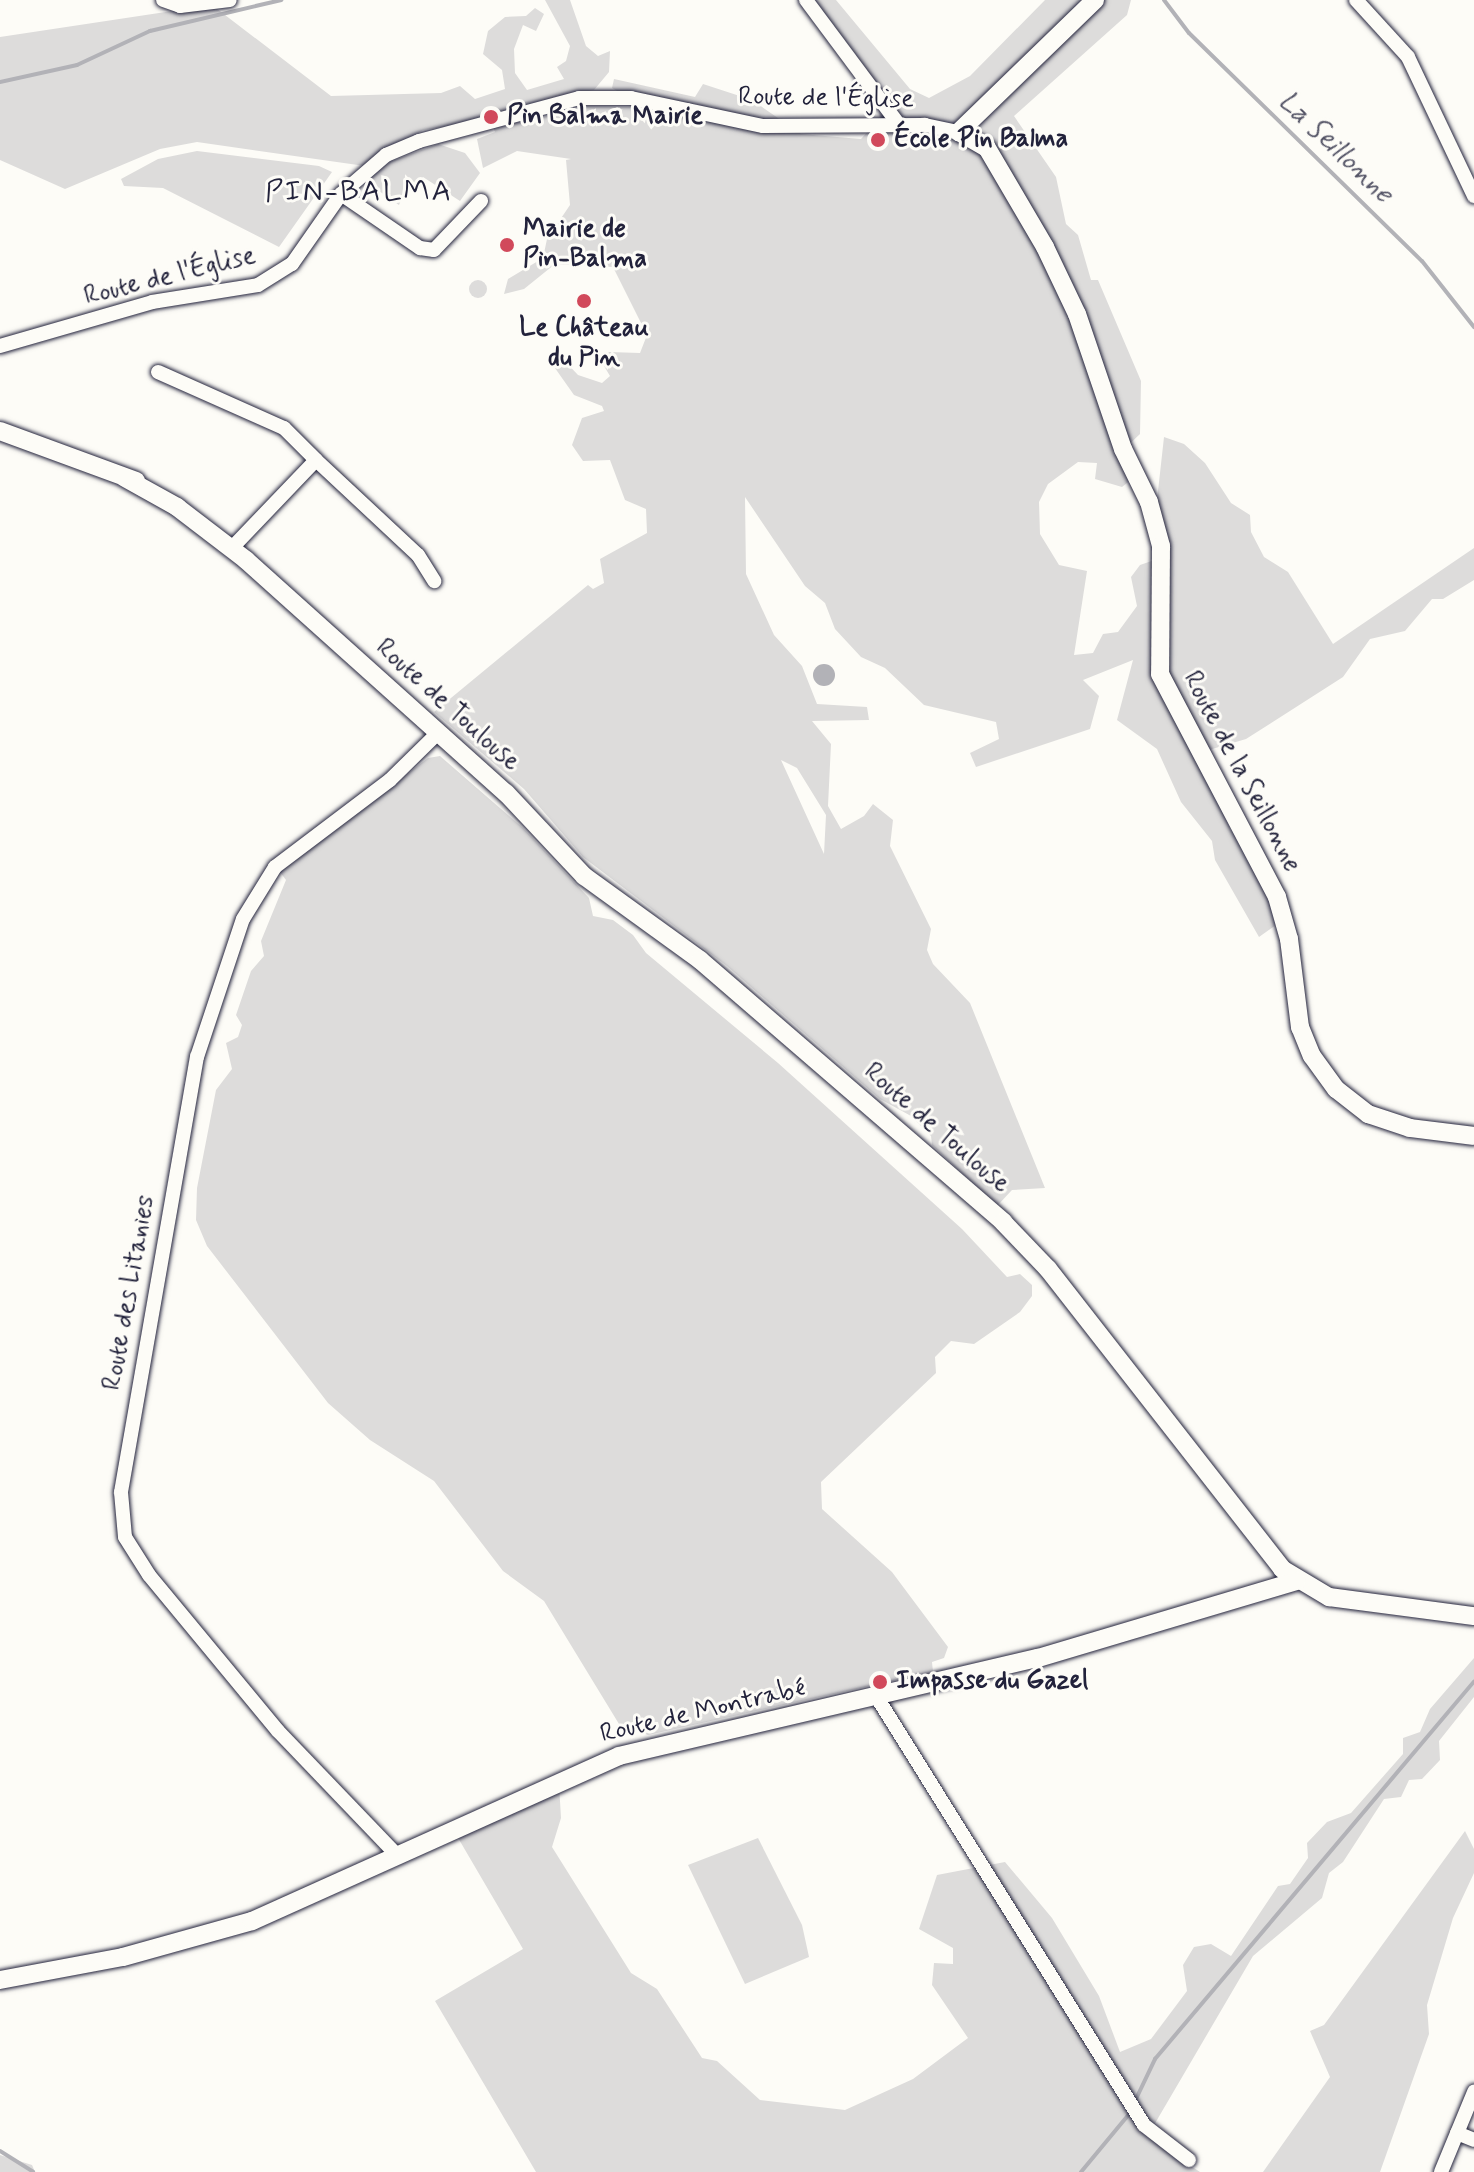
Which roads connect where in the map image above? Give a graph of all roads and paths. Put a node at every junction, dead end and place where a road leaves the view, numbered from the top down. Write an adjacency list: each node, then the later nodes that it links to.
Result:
1 (163, 0): 2 (street)
2 (230, 0)
3 (806, 0): 6 (street)
4 (1095, 0): 7 (street)
5 (1356, 0): 9 (street)
6 (900, 126): 7 (street, Route de l'Église); 8 (street, Route de l'Église)
7 (959, 132): 18 (street, Route de la Seillonne)
8 (341, 194): 10 (street); 11 (street, Route de l'Église)
9 (1474, 196)
10 (481, 201)
11 (0, 346)
12 (158, 372): 14 (street)
13 (0, 431): 15 (street, Route de Toulouse)
14 (316, 460): 15 (street); 16 (street)
15 (236, 544): 17 (street, Route de Toulouse)
16 (434, 581)
17 (438, 733): 19 (street, Route de Toulouse); 22 (street, Route des Litanies)
18 (1474, 1136)
19 (1297, 1581): 20 (street, Route de Toulouse); 21 (street, Route de Montrabé)
20 (1474, 1616)
21 (878, 1699): 22 (street, Route de Montrabé); 27 (street)
22 (396, 1854): 23 (street, Route de Montrabé)
23 (0, 1980)
24 (1474, 2092): 25 (street)
25 (1457, 2133): 26 (street); 28 (street)
26 (1474, 2140)
27 (1189, 2160)
28 (1441, 2172)

